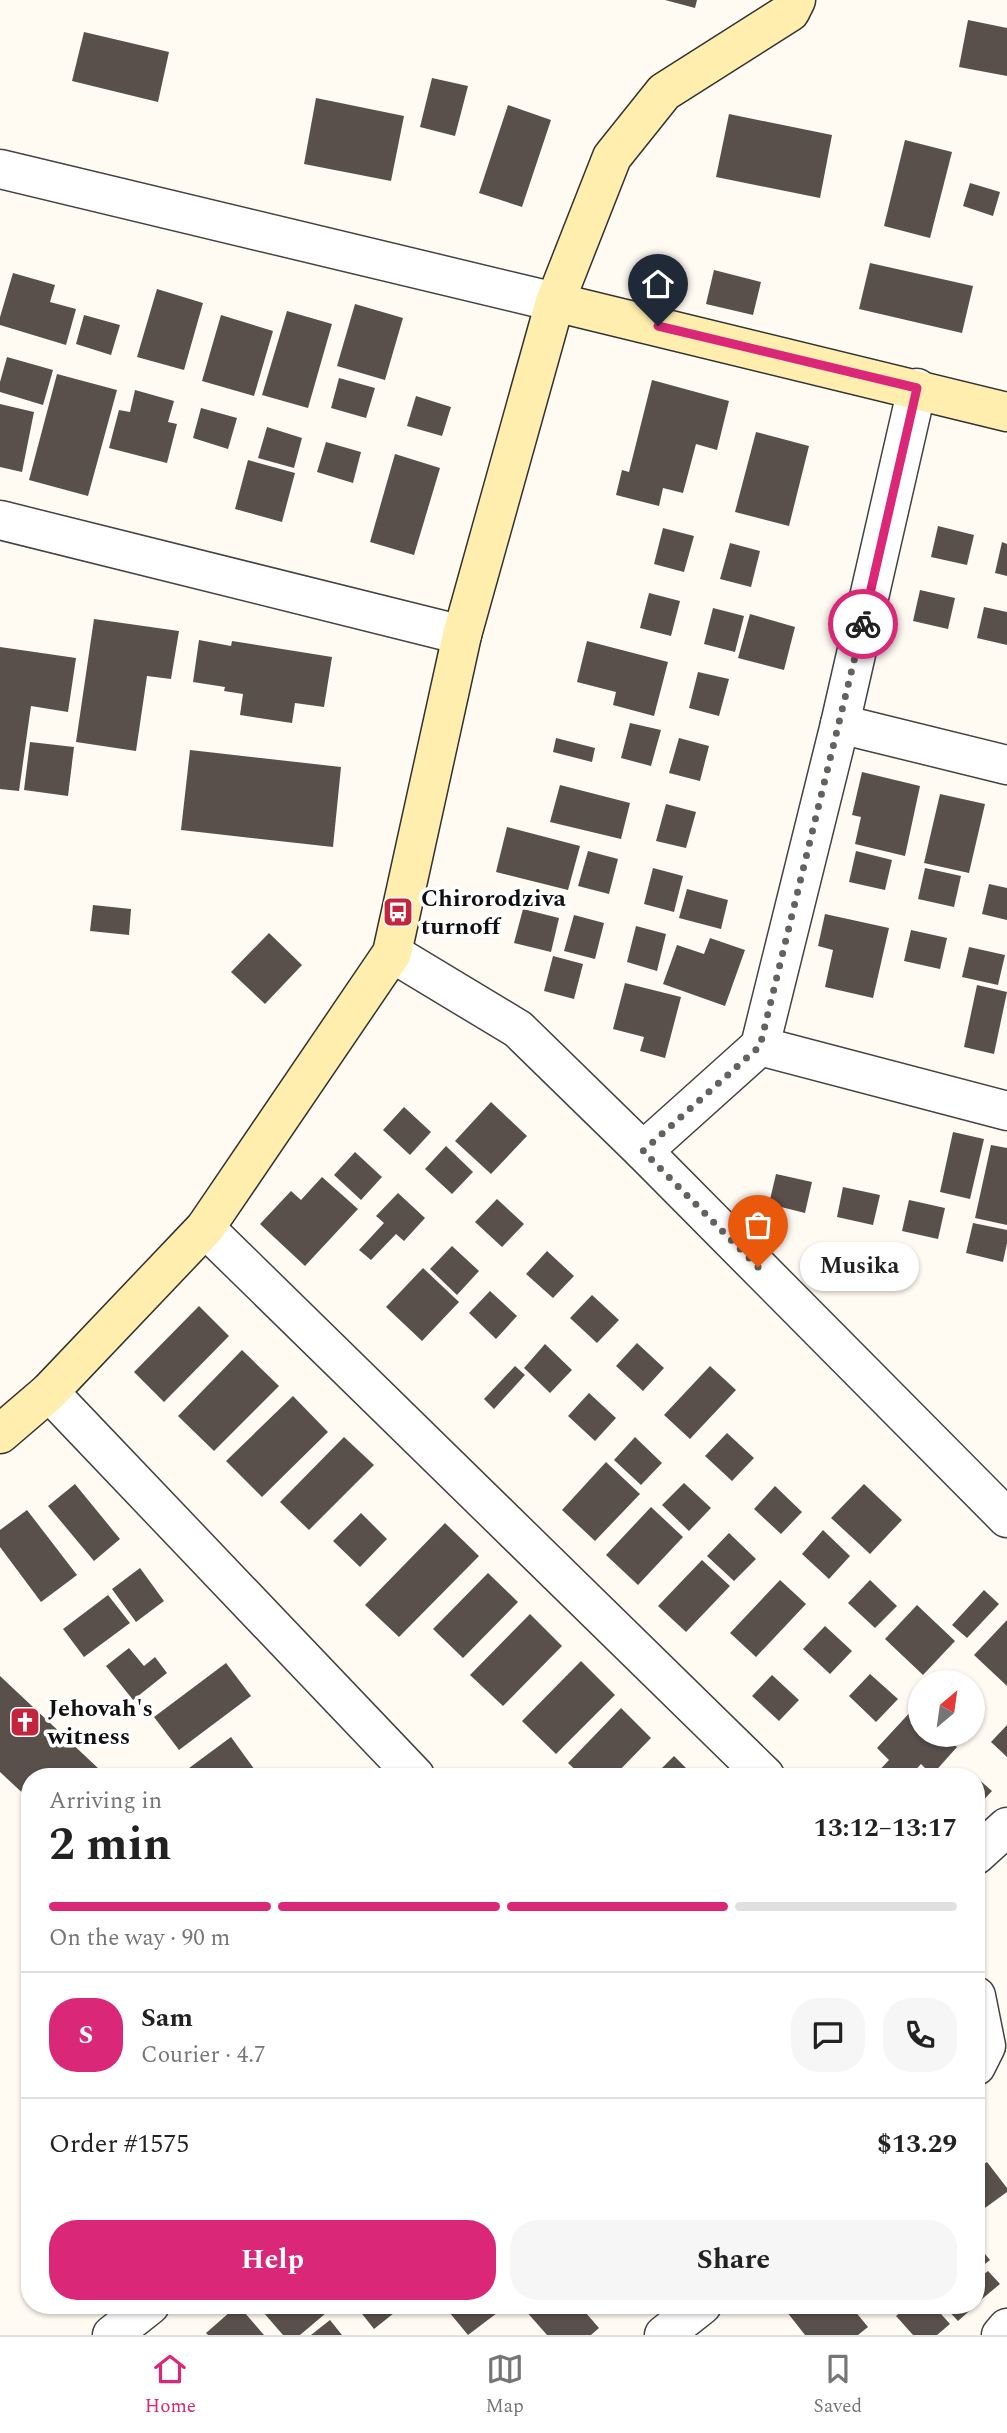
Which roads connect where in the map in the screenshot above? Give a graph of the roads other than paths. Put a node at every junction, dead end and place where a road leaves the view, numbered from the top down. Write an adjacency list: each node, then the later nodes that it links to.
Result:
1 (796, 0): 3 (street)
2 (0, 169): 3 (street)
3 (555, 302): 4 (street); 7 (street)
4 (917, 388): 5 (street); 8 (street)
5 (1007, 412)
6 (0, 520): 7 (street)
7 (462, 635): 10 (street)
8 (839, 724): 9 (street); 11 (street)
9 (1007, 765)
10 (392, 953): 13 (street); 14 (street)
11 (760, 1046): 12 (street); 13 (street)
12 (1007, 1111)
13 (643, 1151): 17 (street)
14 (205, 1228): 15 (street); 19 (street)
15 (49, 1392): 16 (street); 18 (street)
16 (0, 1434)
17 (1007, 1518)
18 (407, 1768)
19 (757, 1768)
20 (1007, 1828): 21 (street)
21 (985, 1847)
22 (139, 2314): 25 (street)
23 (691, 2314): 26 (street)
24 (1007, 2328): 27 (street)
25 (112, 2335)
26 (664, 2335)
27 (1001, 2335)

